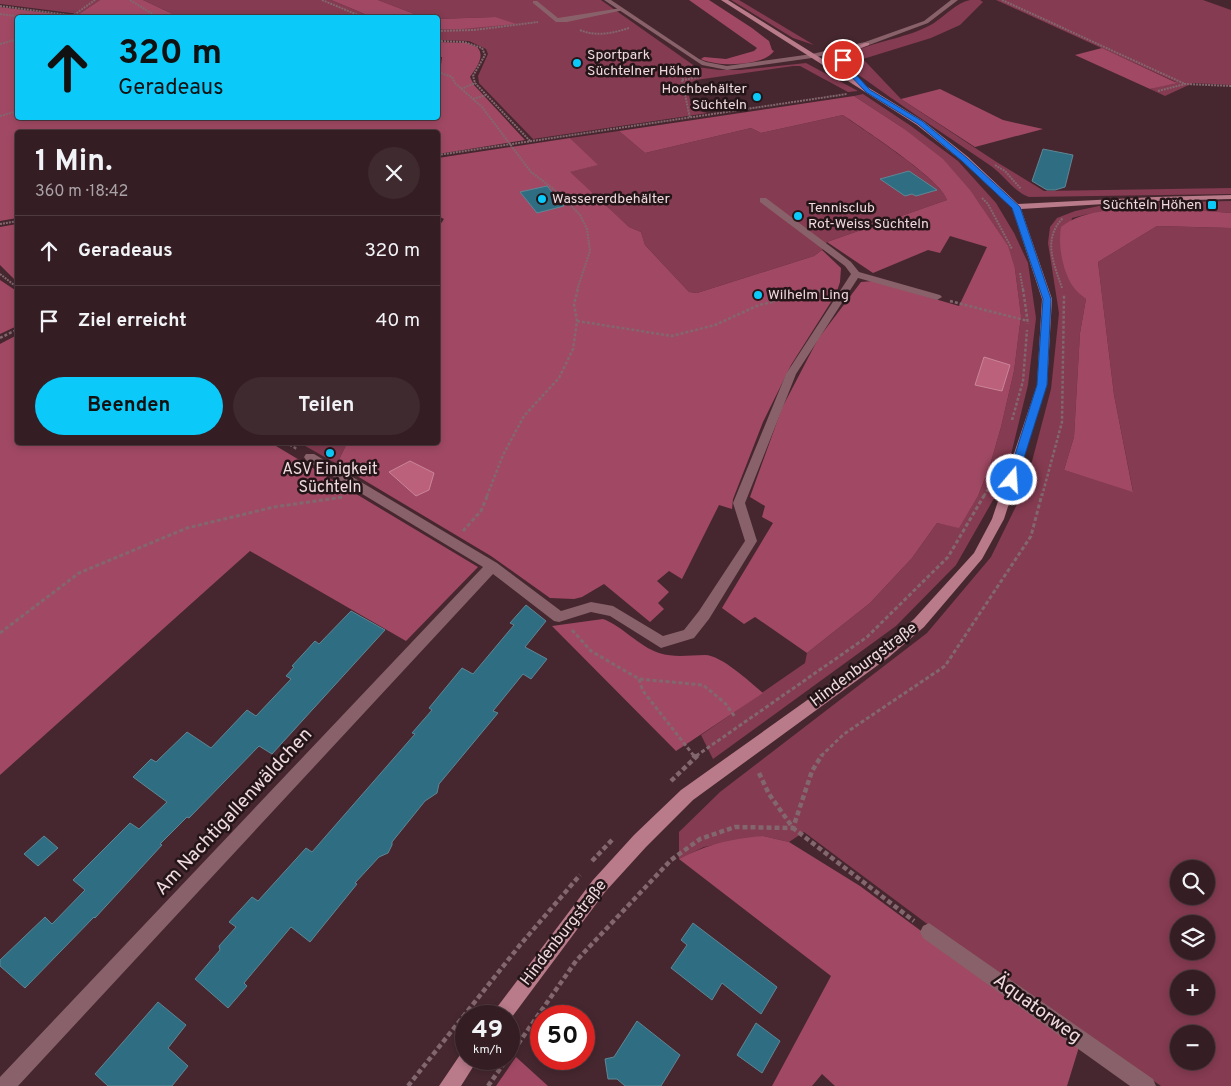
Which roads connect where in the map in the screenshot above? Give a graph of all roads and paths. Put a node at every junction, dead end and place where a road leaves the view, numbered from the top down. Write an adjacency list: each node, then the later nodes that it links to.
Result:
1 (95, 0): 12 (path)
2 (130, 0): 13 (path)
3 (322, 0): 14 (path)
4 (607, 0): 10 (street)
5 (724, 0): 24 (main road, Hindenburgstraße)
6 (954, 0): 23 (street)
7 (1002, 0): 28 (path)
8 (535, 2): 16 (street)
9 (0, 6): 12 (path)
10 (621, 10): 17 (street); 18 (street)
11 (0, 14): 15 (path)
12 (74, 15)
13 (154, 15)
14 (359, 15)
15 (15, 16)
16 (556, 20): 17 (street); 19 (path)
17 (567, 20): 18 (path)
18 (642, 25): 25 (street)
19 (440, 31)
20 (15, 40): 22 (path)
21 (440, 41): 27 (path)
22 (0, 44)
23 (867, 44): 24 (street); 31 (main road)
24 (812, 56): 25 (street); 31 (main road, Hindenburgstraße)
25 (697, 60): 38 (path)
26 (440, 73): 30 (path)
27 (475, 83): 30 (path); 34 (path)
28 (1186, 84): 29 (path); 32 (path)
29 (1231, 86)
30 (462, 89): 35 (path)
31 (868, 91): 47 (main road, Hindenburgstraße)
32 (1158, 91)
33 (856, 93): 38 (path)
34 (486, 95): 35 (path); 39 (path)
35 (473, 99): 40 (path)
36 (15, 112): 37 (path)
37 (0, 116)
38 (690, 118): 39 (path)
39 (530, 142): 40 (path)
40 (512, 145): 41 (path); 58 (path)
41 (440, 155)
42 (992, 162): 44 (path)
43 (975, 191): 51 (path)
44 (1025, 193)
45 (1231, 197): 47 (main road)
46 (763, 200): 54 (street)
47 (1016, 207): 80 (main road, Hindenburgstraße)
48 (1067, 215): 57 (path)
49 (15, 222): 50 (path)
50 (0, 224)
51 (1014, 252)
52 (1019, 268): 59 (path)
53 (0, 274): 55 (path)
54 (856, 274): 56 (street); 58 (path); 68 (street)
55 (15, 286)
56 (938, 297): 59 (path)
57 (1065, 299)
58 (577, 321): 66 (path)
59 (1028, 321): 62 (path)
60 (15, 330): 61 (path)
61 (0, 338)
62 (1009, 428)
63 (310, 457): 65 (street)
64 (991, 484): 72 (path)
65 (370, 493): 66 (street); 69 (path)
66 (453, 543): 67 (street)
67 (492, 566): 68 (street); 84 (street, Am Nachtigallenwäldchen)
68 (559, 617): 70 (path)
69 (0, 633)
70 (639, 680): 71 (path); 72 (path)
71 (735, 718)
72 (695, 757): 74 (path)
73 (759, 773): 75 (path)
74 (667, 785)
75 (793, 828): 79 (path); 81 (path)
76 (618, 834): 77 (path)
77 (591, 863)
78 (584, 870): 85 (path)
79 (929, 932): 88 (street, Äquatorweg)
80 (509, 1005)
81 (520, 1041)
82 (461, 1070): 86 (main road)
83 (499, 1070): 87 (path)
84 (5, 1086)
85 (408, 1086)
86 (449, 1086)
87 (488, 1086)
88 (1146, 1086)

